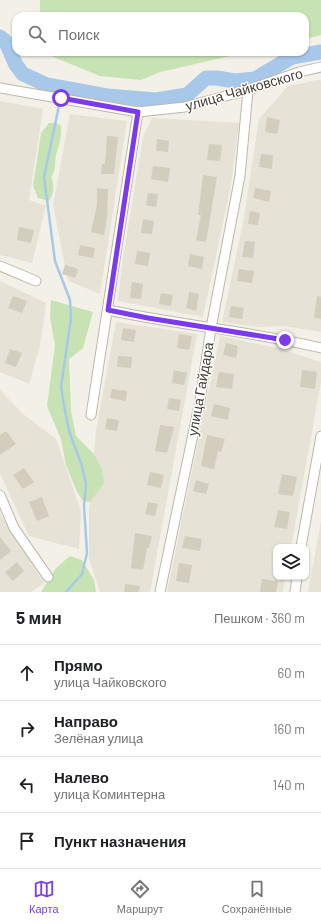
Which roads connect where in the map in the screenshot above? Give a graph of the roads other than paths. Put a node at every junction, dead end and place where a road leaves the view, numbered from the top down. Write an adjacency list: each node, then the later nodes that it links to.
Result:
1 (321, 67): 3 (street, улица Чайковского)
2 (0, 88): 4 (street, улица Чайковского)
3 (248, 90): 4 (street, улица Чайковского); 8 (street, улица Гайдара)
4 (138, 112): 7 (street)
5 (0, 266): 6 (street)
6 (36, 281)
7 (108, 310): 8 (street); 10 (street)
8 (211, 328): 9 (street); 16 (street, улица Гайдара)
9 (321, 348)
10 (90, 415)
11 (321, 436): 13 (street)
12 (0, 495): 14 (street)
13 (302, 544)
14 (48, 577)
15 (297, 580): 17 (street)
16 (160, 592)
17 (295, 592)

